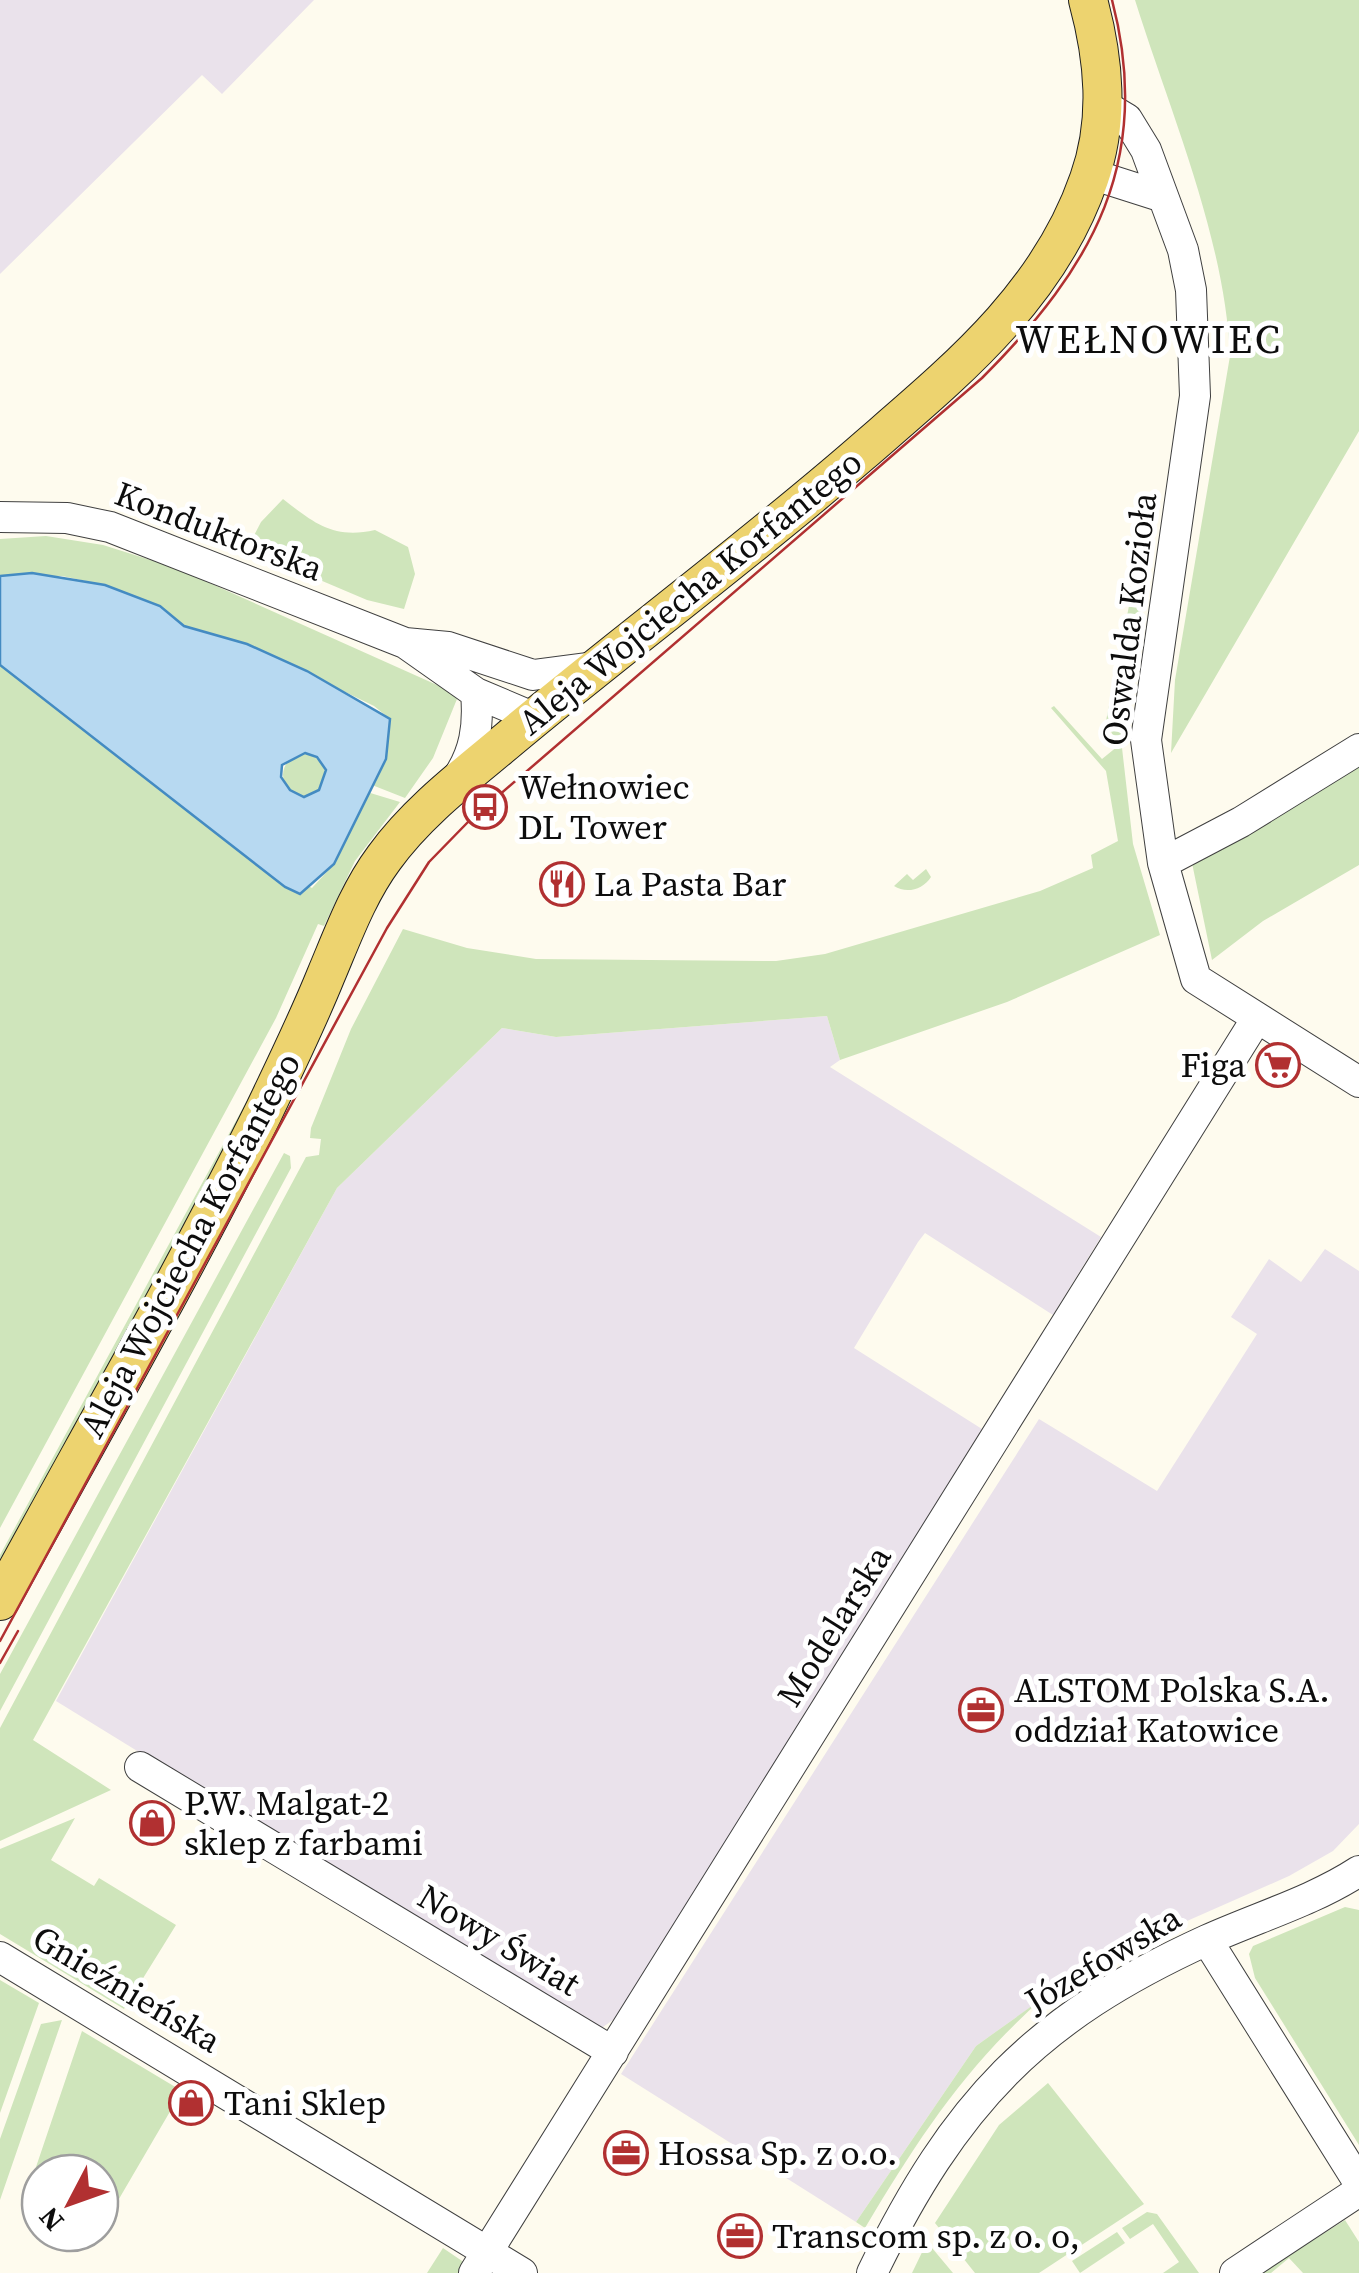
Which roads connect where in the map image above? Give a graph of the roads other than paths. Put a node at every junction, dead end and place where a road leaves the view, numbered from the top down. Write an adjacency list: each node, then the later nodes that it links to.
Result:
1 (1088, 0): 2 (main road, Aleja Wojciecha Korfantego)
2 (1102, 104): 3 (main road, Aleja Wojciecha Korfantego); 4 (street, Oswalda Kozioła)
3 (1091, 174): 4 (street); 7 (main road, Aleja Wojciecha Korfantego)
4 (1160, 196): 13 (street, Oswalda Kozioła)
5 (0, 518): 6 (street, Konduktorska)
6 (406, 643): 8 (street, Konduktorska); 9 (street, Konduktorska)
7 (594, 668): 8 (street, Konduktorska); 10 (main road, Aleja Wojciecha Korfantego)
8 (504, 669): 10 (street)
9 (476, 693): 10 (street, Konduktorska); 12 (street)
10 (535, 718): 12 (main road, Aleja Wojciecha Korfantego)
11 (1359, 749): 13 (street)
12 (446, 793): 16 (main road, Aleja Wojciecha Korfantego)
13 (1162, 864): 14 (street, Oswalda Kozioła)
14 (1257, 1018): 15 (street, Oswalda Kozioła); 21 (street, Modelarska)
15 (1359, 1082)
16 (0, 1601)
17 (140, 1767): 21 (street, Nowy Świat)
18 (1359, 1871): 19 (street, Józefowska)
19 (1207, 1940): 22 (street); 26 (street, Józefowska)
20 (0, 1956): 24 (street, Gnieźnieńska)
21 (613, 2052): 24 (street, Modelarska)
22 (1359, 2183)
23 (1359, 2192): 27 (street)
24 (481, 2262): 25 (street, Gnieźnieńska)
25 (522, 2273)
26 (872, 2273)
27 (1235, 2273)

